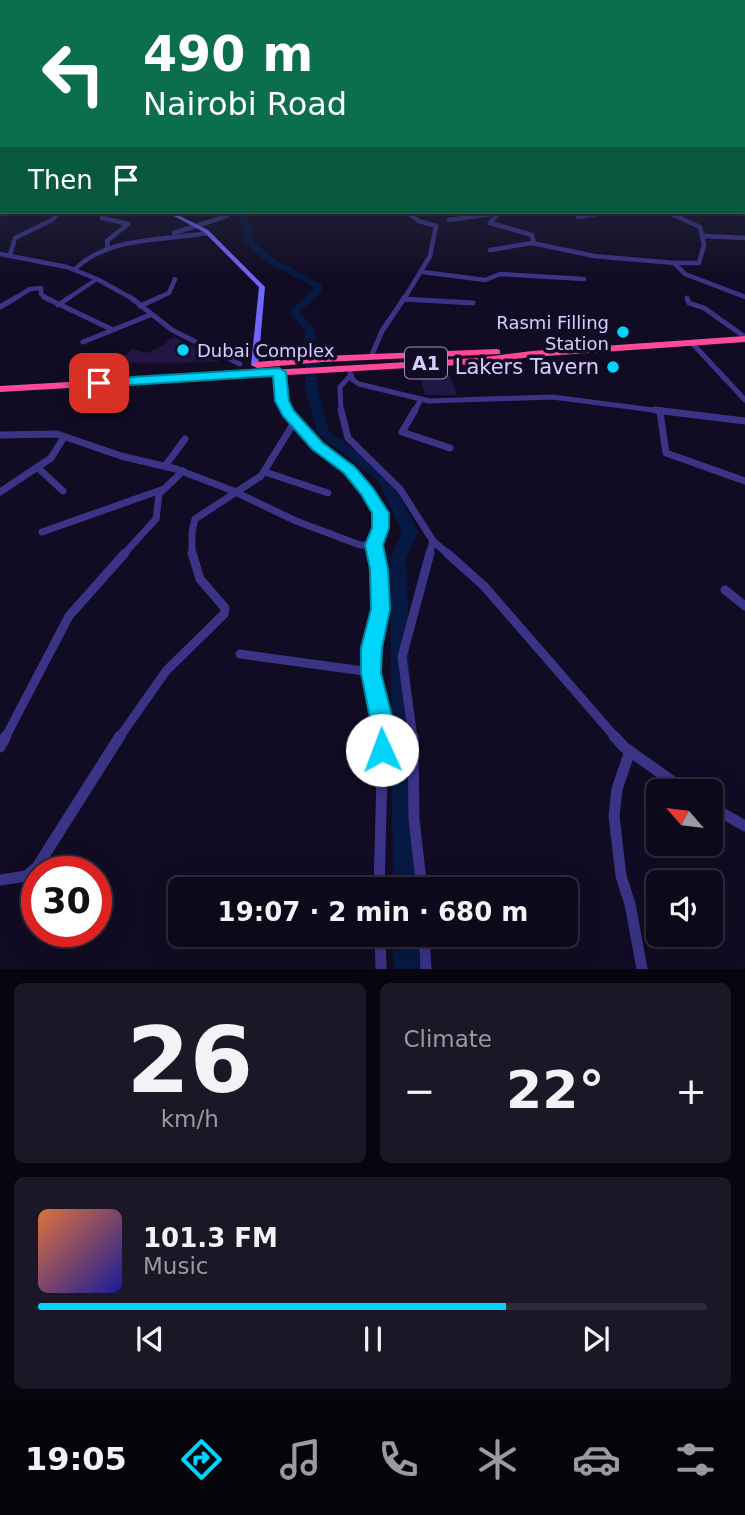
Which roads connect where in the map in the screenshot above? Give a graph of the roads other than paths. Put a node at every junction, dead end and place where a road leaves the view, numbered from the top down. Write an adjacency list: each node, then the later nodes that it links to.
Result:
1 (58, 214): 21 (street)
2 (172, 214): 12 (main road)
3 (408, 214): 24 (street)
4 (487, 214): 11 (street)
5 (498, 214): 17 (street)
6 (595, 214): 9 (street)
7 (673, 214): 15 (street)
8 (227, 216): 12 (street)
9 (578, 217)
10 (102, 218): 18 (street)
11 (449, 220)
12 (197, 226): 13 (street); 14 (main road)
13 (174, 233)
14 (207, 233): 18 (street); 44 (main road)
15 (704, 236): 16 (street); 22 (street)
16 (745, 238)
17 (534, 244): 19 (street); 22 (street)
18 (108, 249): 23 (street)
19 (490, 250)
20 (0, 254): 21 (street)
21 (10, 256): 23 (street)
22 (674, 263): 28 (street)
23 (75, 269): 25 (street)
24 (423, 272): 27 (street); 30 (street)
25 (97, 279): 32 (street); 33 (street)
26 (175, 279): 33 (street)
27 (584, 279)
28 (745, 297)
29 (687, 298): 37 (street)
30 (402, 299): 31 (street); 40 (street)
31 (473, 303)
32 (58, 305): 34 (street); 36 (street)
33 (140, 306): 35 (street)
34 (0, 307)
35 (150, 315): 36 (street); 43 (street)
36 (111, 329): 38 (street)
37 (745, 338): 39 (highway, A1)
38 (83, 342)
39 (692, 343): 41 (highway, A1); 50 (street)
40 (371, 356): 41 (highway, A1); 42 (highway, A1)
41 (467, 357): 46 (highway, A1)
42 (321, 364): 45 (highway, A1); 46 (highway, A1)
43 (240, 365)
44 (256, 365): 45 (highway, A1); 48 (highway, A1)
45 (296, 366): 47 (highway, A1)
46 (350, 371): 49 (street); 69 (street)
47 (279, 372): 48 (highway, A1); 52 (street)
48 (0, 387)
49 (421, 399): 51 (street); 57 (street)
50 (745, 400)
51 (660, 412): 53 (street); 62 (street)
52 (295, 421): 61 (street); 70 (street)
53 (745, 421)
54 (0, 435): 55 (street)
55 (64, 437): 58 (street); 59 (street)
56 (185, 439): 58 (street)
57 (450, 448)
58 (165, 466): 60 (street)
59 (37, 467): 64 (street); 65 (street)
60 (183, 471): 63 (street); 66 (street)
61 (265, 472): 66 (street); 67 (street)
62 (745, 481)
63 (161, 490): 68 (street); 75 (street)
64 (63, 491)
65 (0, 492)
66 (235, 492): 70 (street); 82 (street)
67 (328, 492)
68 (42, 532)
69 (433, 541): 76 (street); 81 (street)
70 (374, 545): 74 (street)
71 (724, 590): 72 (street)
72 (745, 606)
73 (240, 654): 74 (street)
74 (371, 673): 80 (street)
75 (0, 747)
76 (630, 751): 77 (street); 87 (street)
77 (669, 779)
78 (723, 813): 79 (street)
79 (745, 826)
80 (379, 877)
81 (421, 877)
82 (0, 880)
83 (380, 947): 85 (street)
84 (425, 947): 86 (street)
85 (381, 969)
86 (426, 969)
87 (642, 969)

